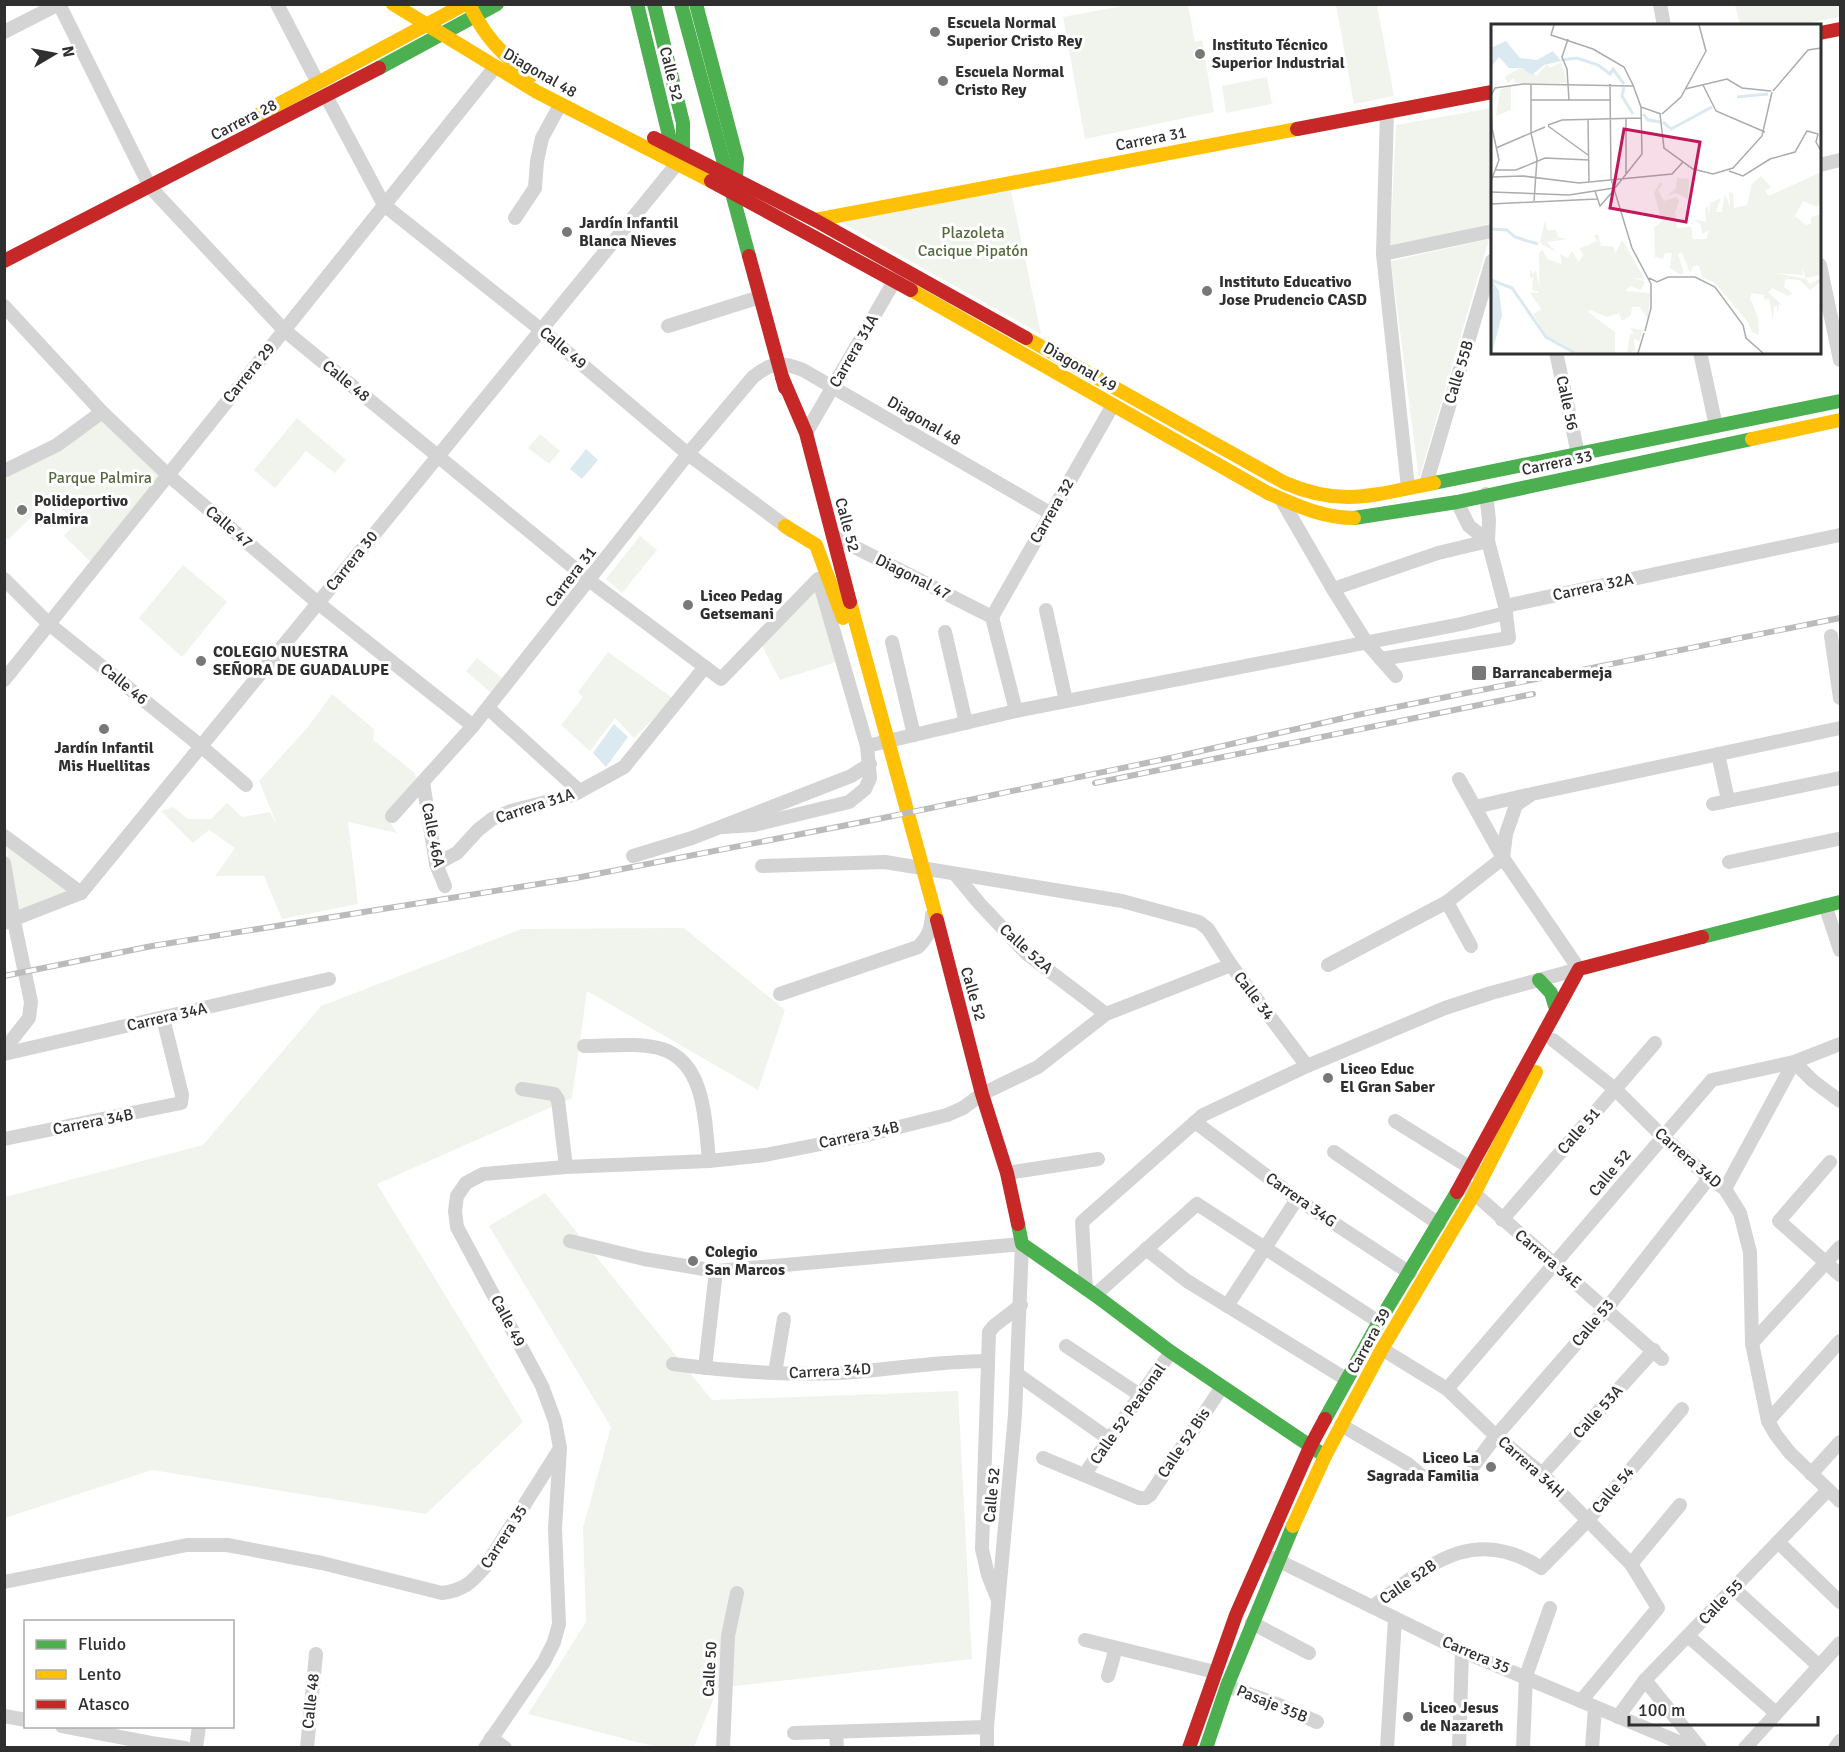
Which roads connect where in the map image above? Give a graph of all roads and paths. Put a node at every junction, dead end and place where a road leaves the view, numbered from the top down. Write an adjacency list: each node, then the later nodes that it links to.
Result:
1 (59, 4): 15 (street); 28 (street, Calle 48)
2 (277, 4): 20 (street)
3 (393, 4): 12 (main road, Diagonal 48)
4 (497, 4): 10 (main road, Carrera 28)
5 (638, 4): 25 (main road, Calle 52)
6 (654, 4): 25 (main road, Calle 52)
7 (681, 4): 18 (main road, Calle 52)
8 (696, 4): 11 (main road, Calle 52)
9 (1660, 4): 13 (street)
10 (469, 9): 12 (main road, Carrera 28); 17 (main road, Carrera 28); 25 (main road, Diagonal 48)
11 (700, 20): 18 (main road); 29 (main road, Calle 52)
12 (428, 24): 17 (main road, Diagonal 48); 20 (main road, Carrera 28)
13 (1664, 24)
14 (1840, 29): 16 (main road)
15 (4, 32)
16 (1821, 33)
17 (444, 34): 19 (main road, Diagonal 48); 22 (main road, Carrera 28)
18 (692, 47): 29 (main road, Calle 52)
19 (495, 67): 23 (main road, Diagonal 48); 30 (street, Carrera 29)
20 (318, 83): 28 (main road, Carrera 28)
21 (1491, 92): 24 (main road, Carrera 31)
22 (326, 96): 28 (main road, Carrera 28); 30 (street, Calle 49)
23 (560, 105): 25 (main road, Diagonal 48); 31 (street)
24 (1388, 111): 32 (main road, Carrera 31); 35 (street)
25 (677, 155): 29 (main road, Diagonal 49); 43 (street, Carrera 30)
26 (1840, 160): 27 (street)
27 (1821, 165)
28 (147, 182): 34 (main road, Carrera 28); 36 (main road, Carrera 28); 44 (street, Calle 48)
29 (731, 182): 32 (main road, Diagonal 49); 39 (main road, Diagonal 49); 40 (main road, Calle 52)
30 (384, 205): 43 (street, Calle 49); 44 (street, Carrera 29)
31 (515, 218)
32 (815, 220): 39 (main road, Diagonal 49)
33 (1491, 231): 35 (street)
34 (4, 249)
35 (1383, 254): 64 (street)
36 (4, 261)
37 (1491, 264): 63 (street, Calle 55B)
38 (1821, 270): 47 (street)
39 (898, 275): 50 (street, Carrera 31A); 52 (main road, Diagonal 49); 65 (main road, Diagonal 49)
40 (760, 297): 42 (street); 48 (main road, Calle 52)
41 (4, 306): 53 (street, Calle 47)
42 (668, 326)
43 (540, 329): 57 (street, Calle 49); 59 (street, Carrera 30)
44 (284, 330): 59 (street, Calle 48); 61 (street, Carrera 29)
45 (1556, 354): 58 (street, Calle 56)
46 (1700, 354): 55 (street)
47 (1840, 360)
48 (778, 363): 49 (main road, Calle 52); 50 (street, Diagonal 48); 57 (street, Carrera 31)
49 (783, 377): 56 (main road, Calle 52); 83 (main road, Calle 52)
50 (833, 387): 56 (street, Carrera 31A); 70 (street, Diagonal 48)
51 (1840, 401): 55 (main road, Carrera 33)
52 (1113, 405): 67 (main road, Diagonal 49); 70 (street, Carrera 32)
53 (102, 412): 60 (street); 61 (street, Calle 47)
54 (1840, 420): 66 (main road, Carrera 33)
55 (1716, 426): 58 (main road, Carrera 33)
56 (806, 433): 73 (main road, Calle 52)
57 (688, 454): 71 (street, Calle 49); 77 (street, Carrera 31)
58 (1578, 454): 62 (main road, Carrera 33)
59 (437, 455): 77 (street, Calle 48); 79 (street, Carrera 30)
60 (4, 471)
61 (167, 474): 79 (street, Calle 47); 84 (street, Carrera 29)
62 (1454, 479): 63 (main road, Carrera 33); 68 (main road)
63 (1426, 484): 64 (main road, Carrera 33); 69 (main road)
64 (1408, 488): 65 (main road, Carrera 33)
65 (1305, 492)
66 (1486, 494): 68 (main road, Carrera 33); 74 (street)
67 (1281, 500): 69 (main road, Carrera 33); 78 (street)
68 (1457, 502): 69 (main road, Carrera 33); 74 (street)
69 (1427, 507)
70 (1050, 513): 82 (street, Carrera 32)
71 (785, 526): 76 (street, Calle 49); 83 (main road)
72 (1840, 535): 81 (street, Carrera 32A)
73 (833, 536): 82 (street, Diagonal 47); 91 (main road, Calle 52)
74 (1488, 541): 78 (street); 81 (street)
75 (4, 579): 84 (street, Calle 46)
76 (819, 579): 90 (street, Calle 48); 102 (street, Calle 49)
77 (590, 581): 90 (street, Calle 48); 96 (street, Carrera 31)
78 (1333, 589): 88 (street)
79 (318, 603): 99 (street, Calle 47); 103 (street, Carrera 30)
80 (1046, 610): 95 (street)
81 (1505, 610): 88 (street, Carrera 32A); 89 (street)
82 (992, 617): 97 (street)
83 (843, 618): 91 (main road, Calle 52)
84 (50, 624): 93 (street, Carrera 29); 103 (street, Calle 46)
85 (945, 632): 98 (street)
86 (1831, 636): 94 (street)
87 (892, 642): 101 (street)
88 (1366, 642): 89 (street); 95 (street, Carrera 32A)
89 (1381, 659): 92 (street)
90 (705, 668): 123 (street, Carrera 31A)
91 (863, 668): 154 (main road, Calle 52)
92 (1396, 676)
93 (4, 680)
94 (1840, 696)
95 (1066, 701): 97 (street, Carrera 32A)
96 (488, 708): 99 (street, Carrera 31); 110 (street)
97 (1016, 711): 98 (street, Carrera 32A)
98 (966, 723): 101 (street, Carrera 32A)
99 (474, 726): 108 (street, Carrera 31)
100 (1840, 728): 104 (street)
101 (914, 735): 102 (street, Carrera 32A)
102 (867, 746): 105 (street, Calle 49)
103 (202, 747): 109 (street, Calle 46); 128 (street, Carrera 30)
104 (1718, 754): 111 (street); 112 (street)
105 (870, 764): 116 (street); 116 (street)
106 (1840, 778): 112 (street)
107 (1459, 779): 114 (street)
108 (423, 782): 115 (street, Carrera 31); 123 (street, Calle 46A)
109 (246, 784)
110 (575, 787)
111 (1532, 794): 114 (street); 120 (street)
112 (1728, 800): 113 (street)
113 (1713, 804)
114 (1475, 807): 120 (street)
115 (392, 816)
116 (723, 826): 119 (street)
117 (4, 836): 128 (street)
118 (1840, 842): 121 (street)
119 (633, 856)
120 (1503, 858): 129 (street); 138 (street)
121 (1729, 862)
122 (4, 863): 132 (street)
123 (436, 864): 127 (street, Calle 46A)
124 (762, 866): 125 (street)
125 (934, 871): 126 (street); 141 (street)
126 (955, 874): 136 (street, Calle 34); 143 (street, Calle 52A)
127 (445, 886)
128 (81, 893): 132 (street, Carrera 30)
129 (1447, 902): 133 (street); 135 (street)
130 (1840, 902): 131 (main road)
131 (1825, 906): 134 (street); 137 (main road)
132 (9, 922): 149 (street)
133 (1471, 946)
134 (1840, 950)
135 (1328, 965)
136 (1231, 966): 143 (street, Carrera 34B); 151 (street, Calle 34)
137 (1594, 966): 138 (main road); 145 (main road, Carrera 39)
138 (1579, 969): 140 (street); 142 (main road, Carrera 39)
139 (328, 979): 144 (street, Carrera 34A)
140 (1539, 980): 142 (main road); 151 (street)
141 (780, 994)
142 (1556, 1009): 165 (main road, Carrera 39)
143 (1106, 1014): 154 (street, Carrera 34B)
144 (163, 1018): 149 (street, Carrera 34A); 159 (street, Carrera 34B)
145 (1553, 1040): 153 (street, Carrera 34D); 167 (main road, Carrera 39)
146 (1655, 1043): 153 (street, Calle 51)
147 (1840, 1044): 150 (street, Calle 52)
148 (584, 1046): 162 (street)
149 (4, 1052)
150 (1794, 1062): 155 (street); 158 (street, Calle 52); 170 (street)
151 (1307, 1066): 157 (street)
152 (522, 1089): 164 (street)
153 (1615, 1089): 158 (street, Carrera 34D); 174 (street, Calle 51)
154 (982, 1094): 162 (street, Carrera 34B); 166 (main road, Calle 52)
155 (1840, 1101)
156 (1395, 1121): 165 (street)
157 (1195, 1122): 173 (street, Carrera 34G); 186 (street)
158 (1662, 1136): 168 (street, Carrera 34D); 181 (street, Calle 52)
159 (4, 1139)
160 (1334, 1152): 175 (street)
161 (1098, 1159): 166 (street)
162 (709, 1161): 164 (street, Carrera 34B)
163 (1830, 1162): 182 (street)
164 (566, 1167): 172 (street, Carrera 34B)
165 (1470, 1167): 167 (street); 169 (main road, Carrera 39)
166 (1007, 1173): 177 (main road, Calle 52)
167 (1483, 1176): 171 (main road, Carrera 39)
168 (1709, 1178): 170 (street, Carrera 34D); 189 (street, Calle 53)
169 (1462, 1182): 171 (street, Carrera 34E); 175 (main road, Carrera 39)
170 (1725, 1189): 193 (street, Carrera 34D)
171 (1474, 1194): 174 (street, Carrera 34E); 195 (main road, Carrera 39)
172 (457, 1196): 214 (street, Calle 49)
173 (1297, 1199): 178 (street); 184 (street, Carrera 34G)
174 (1502, 1220): 181 (street, Carrera 34E)
175 (1439, 1224): 184 (main road, Carrera 39)
176 (570, 1241): 183 (street)
177 (1022, 1244): 183 (street); 186 (main road); 187 (street, Calle 52)
178 (1264, 1247): 180 (street); 188 (street); 191 (street)
179 (1840, 1247): 182 (street)
180 (1146, 1249): 186 (street); 188 (street)
181 (1555, 1264): 189 (street, Carrera 34E); 205 (street, Calle 52)
182 (1826, 1264): 185 (street); 193 (street)
183 (716, 1271): 200 (street)
184 (1410, 1273): 191 (main road, Carrera 39)
185 (1840, 1275)
186 (1091, 1292): 196 (main road)
187 (1021, 1305): 198 (street); 202 (street, Calle 52)
188 (1227, 1306): 203 (street)
189 (1606, 1308): 197 (street, Carrera 34E); 210 (street, Calle 53)
190 (784, 1319): 201 (street)
191 (1379, 1322): 203 (main road, Carrera 39)
192 (1840, 1341): 208 (street)
193 (1752, 1343): 208 (street, Carrera 34D)
194 (1066, 1346): 206 (street)
195 (1382, 1348): 205 (street, Carrera 34H); 209 (main road, Carrera 39)
196 (1171, 1352): 204 (main road); 206 (street, Calle 52 Peatonal)
197 (1658, 1355): 218 (street, Calle 53A)
198 (987, 1361): 201 (street, Carrera 34D); 235 (street)
199 (673, 1364): 200 (street, Carrera 34D)
200 (705, 1368): 201 (street, Carrera 34D)
201 (775, 1373)
202 (1017, 1374): 211 (street); 235 (street, Calle 52)
203 (1346, 1379): 213 (main road, Carrera 39)
204 (1222, 1387): 213 (main road); 220 (street, Calle 52 Bis)
205 (1448, 1389): 210 (street, Carrera 34H)
206 (1140, 1395): 211 (street, Calle 52 Peatonal)
207 (1682, 1409): 225 (street, Calle 54)
208 (1768, 1421): 219 (street)
209 (1341, 1425): 215 (main road, Carrera 39); 221 (street)
210 (1496, 1436): 217 (street, Calle 53); 218 (street, Carrera 34H)
211 (1109, 1439): 220 (street, Calle 52 Peatonal)
212 (1840, 1442): 219 (street)
213 (1310, 1447): 215 (main road); 227 (main road, Carrera 39)
214 (560, 1448): 231 (street, Carrera 35); 266 (street, Carrera 35)
215 (1325, 1456): 228 (main road, Carrera 39)
216 (1043, 1458): 220 (street)
217 (1474, 1465)
218 (1542, 1474): 225 (street, Carrera 34H)
219 (1811, 1474): 222 (street)
220 (1084, 1475)
221 (1421, 1475)
222 (1828, 1490): 223 (street); 226 (street, Calle 55)
223 (1840, 1501)
224 (1680, 1505): 229 (street)
225 (1588, 1520): 229 (street, Carrera 34H); 230 (street, Calle 54)
226 (1778, 1542): 232 (street, Calle 55); 234 (street)
227 (1264, 1552): 228 (street, Carrera 35); 248 (main road, Carrera 39)
228 (1279, 1561): 236 (street, Carrera 35); 239 (main road, Carrera 39)
229 (1631, 1564): 253 (street, Carrera 34H)
230 (1541, 1568): 236 (street, Calle 52B)
231 (4, 1581)
232 (1733, 1588): 240 (street, Calle 55); 247 (street)
233 (737, 1593): 272 (street, Calle 50)
234 (1840, 1602)
235 (999, 1603): 260 (street, Calle 52)
236 (1371, 1607): 238 (street, Carrera 35)
237 (1550, 1608): 250 (street)
238 (1395, 1619): 244 (street, Carrera 35); 277 (street)
239 (1252, 1623): 245 (street); 252 (main road, Carrera 39)
240 (1688, 1636): 251 (street, Calle 55); 255 (street)
241 (1084, 1640): 243 (street)
242 (1840, 1642): 247 (street)
243 (1116, 1648): 248 (street); 249 (street)
244 (1462, 1651): 250 (street, Carrera 35); 278 (street)
245 (1310, 1653)
246 (316, 1654): 270 (street, Calle 48)
247 (1819, 1665): 255 (street)
248 (1215, 1672): 275 (main road, Carrera 39)
249 (1108, 1676)
250 (1526, 1676): 253 (street, Carrera 35); 279 (street)
251 (1645, 1680): 257 (street, Calle 55); 282 (street)
252 (1227, 1686): 259 (street, Pasaje 35B); 276 (main road, Carrera 39)
253 (1581, 1701): 254 (street, Carrera 35)
254 (1595, 1708): 257 (street, Carrera 35); 280 (street)
255 (1776, 1713): 283 (street)
256 (4, 1716): 258 (street)
257 (1618, 1717): 281 (street, Carrera 35)
258 (24, 1720)
259 (1317, 1722)
260 (987, 1727): 264 (street); 274 (street, Calle 52)
261 (71, 1728): 267 (street)
262 (199, 1728): 269 (street)
263 (794, 1732): 264 (street)
264 (836, 1732): 273 (street)
265 (1840, 1741): 284 (street)
266 (488, 1743): 271 (street)
267 (150, 1745): 268 (street)
268 (185, 1748)
269 (196, 1748)
270 (307, 1748)
271 (505, 1748)
272 (723, 1748)
273 (837, 1748)
274 (987, 1748)
275 (1190, 1748)
276 (1206, 1748)
277 (1387, 1748)
278 (1459, 1748)
279 (1523, 1748)
280 (1592, 1748)
281 (1693, 1748)
282 (1700, 1748)
283 (1745, 1748)
284 (1835, 1748)

